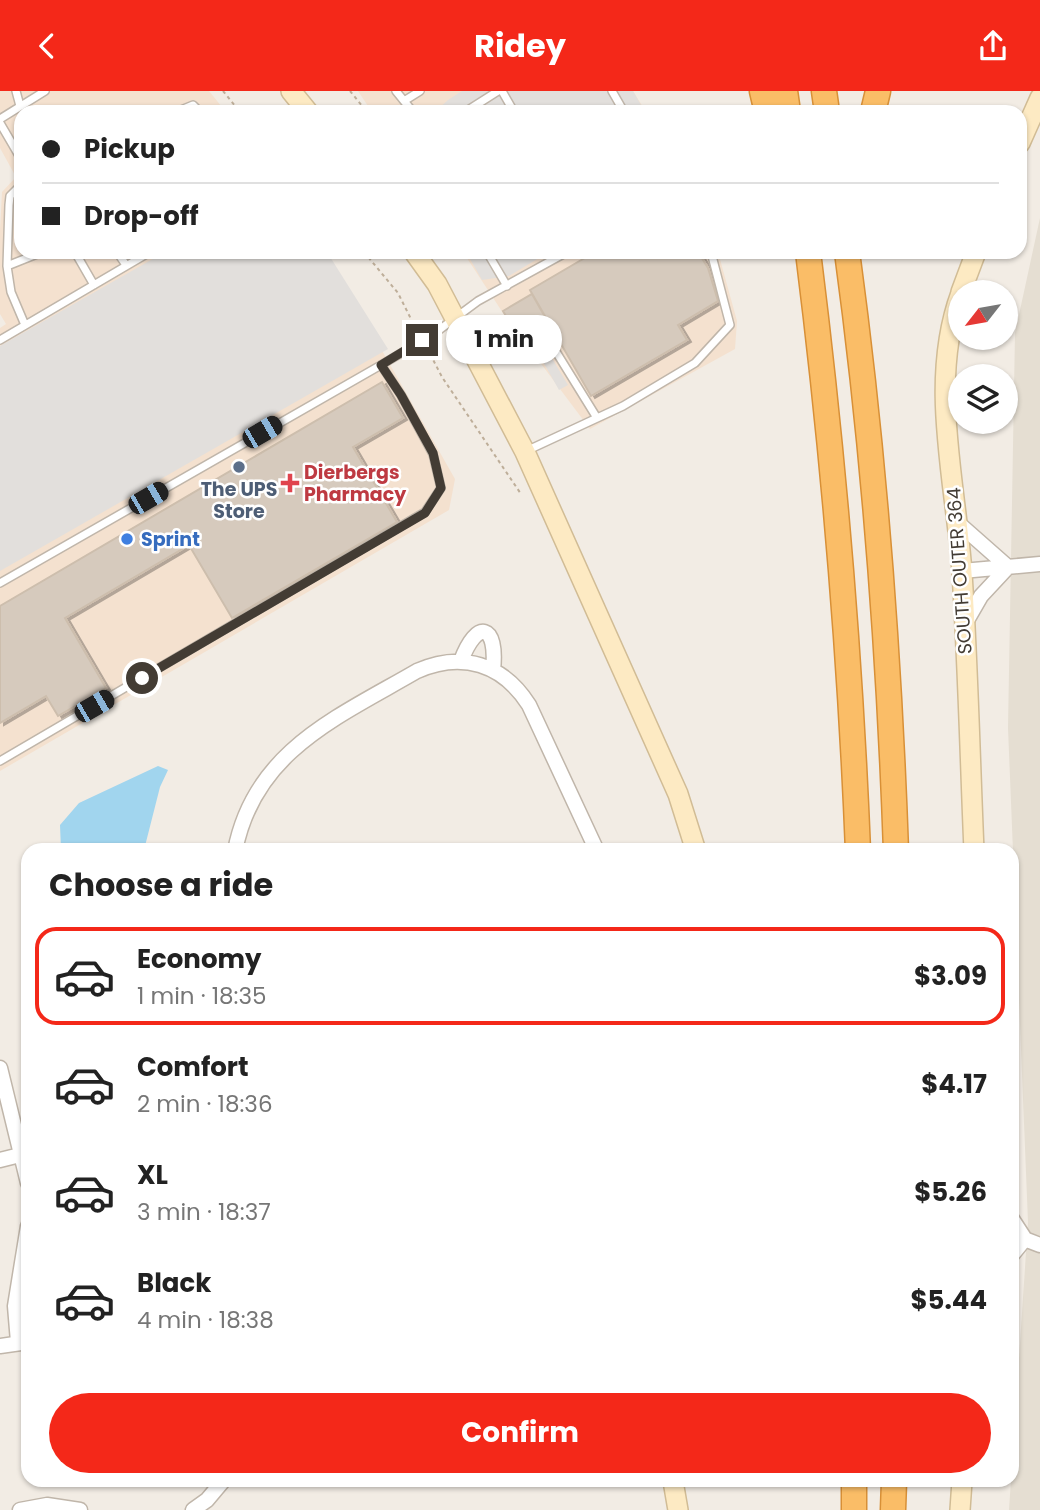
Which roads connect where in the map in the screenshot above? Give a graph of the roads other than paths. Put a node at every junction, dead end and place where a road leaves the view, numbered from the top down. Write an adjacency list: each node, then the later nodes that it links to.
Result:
1 (45, 91): 8 (lane)
2 (291, 91): 9 (main road)
3 (396, 91): 7 (lane)
4 (419, 91): 7 (lane)
5 (500, 91): 11 (lane)
6 (1040, 98): 13 (main road)
7 (404, 101): 10 (lane)
8 (22, 105)
9 (302, 105)
10 (407, 105)
11 (477, 105)
12 (0, 121): 14 (lane)
13 (1027, 127)
14 (14, 146)
15 (14, 192): 30 (lane)
16 (24, 259): 30 (lane)
17 (79, 259): 32 (lane)
18 (121, 259): 29 (lane)
19 (137, 259): 29 (lane)
20 (419, 259): 35 (main road)
21 (491, 259): 33 (lane)
22 (555, 259): 33 (lane)
23 (713, 259): 42 (lane)
24 (798, 259): 41 (highway)
25 (809, 259): 41 (highway)
26 (848, 259): 34 (highway)
27 (857, 259): 34 (highway)
28 (973, 259): 31 (main road, SOUTH OUTER 364)
29 (125, 265): 32 (lane)
30 (8, 266): 36 (lane)
31 (966, 280)
32 (94, 285): 36 (lane)
33 (508, 286): 35 (lane)
34 (854, 306): 57 (highway)
35 (455, 318): 40 (lane); 43 (main road)
36 (25, 325): 37 (lane)
37 (0, 340)
38 (550, 342): 42 (lane)
39 (948, 350): 44 (main road, SOUTH OUTER 364)
40 (381, 365): 48 (lane); 52 (lane)
41 (822, 367): 56 (highway)
42 (597, 418): 43 (lane)
43 (525, 452): 55 (main road)
44 (957, 522): 46 (street); 47 (main road, SOUTH OUTER 364)
45 (1040, 564): 46 (street)
46 (1008, 567): 47 (street); 49 (street)
47 (962, 571): 49 (main road, SOUTH OUTER 364)
48 (0, 583)
49 (964, 625): 58 (main road, SOUTH OUTER 364)
50 (461, 661): 51 (street); 51 (street); 53 (street)
51 (493, 670): 54 (street)
52 (0, 761)
53 (237, 843)
54 (593, 843)
55 (693, 843)
56 (858, 843)
57 (896, 843)
58 (974, 843)
59 (0, 1068): 60 (street)
60 (21, 1140)
61 (21, 1155): 62 (street)
62 (0, 1160)
63 (21, 1269): 64 (street)
64 (21, 1333)
65 (21, 1342): 66 (street)
66 (0, 1346)
67 (218, 1487): 74 (street)
68 (674, 1487): 75 (main road)
69 (854, 1487): 76 (highway)
70 (894, 1487): 77 (highway)
71 (962, 1487): 78 (main road)
72 (20, 1510): 73 (street)
73 (80, 1510)
74 (193, 1510)
75 (678, 1510)
76 (854, 1510)
77 (893, 1510)
78 (960, 1510)

